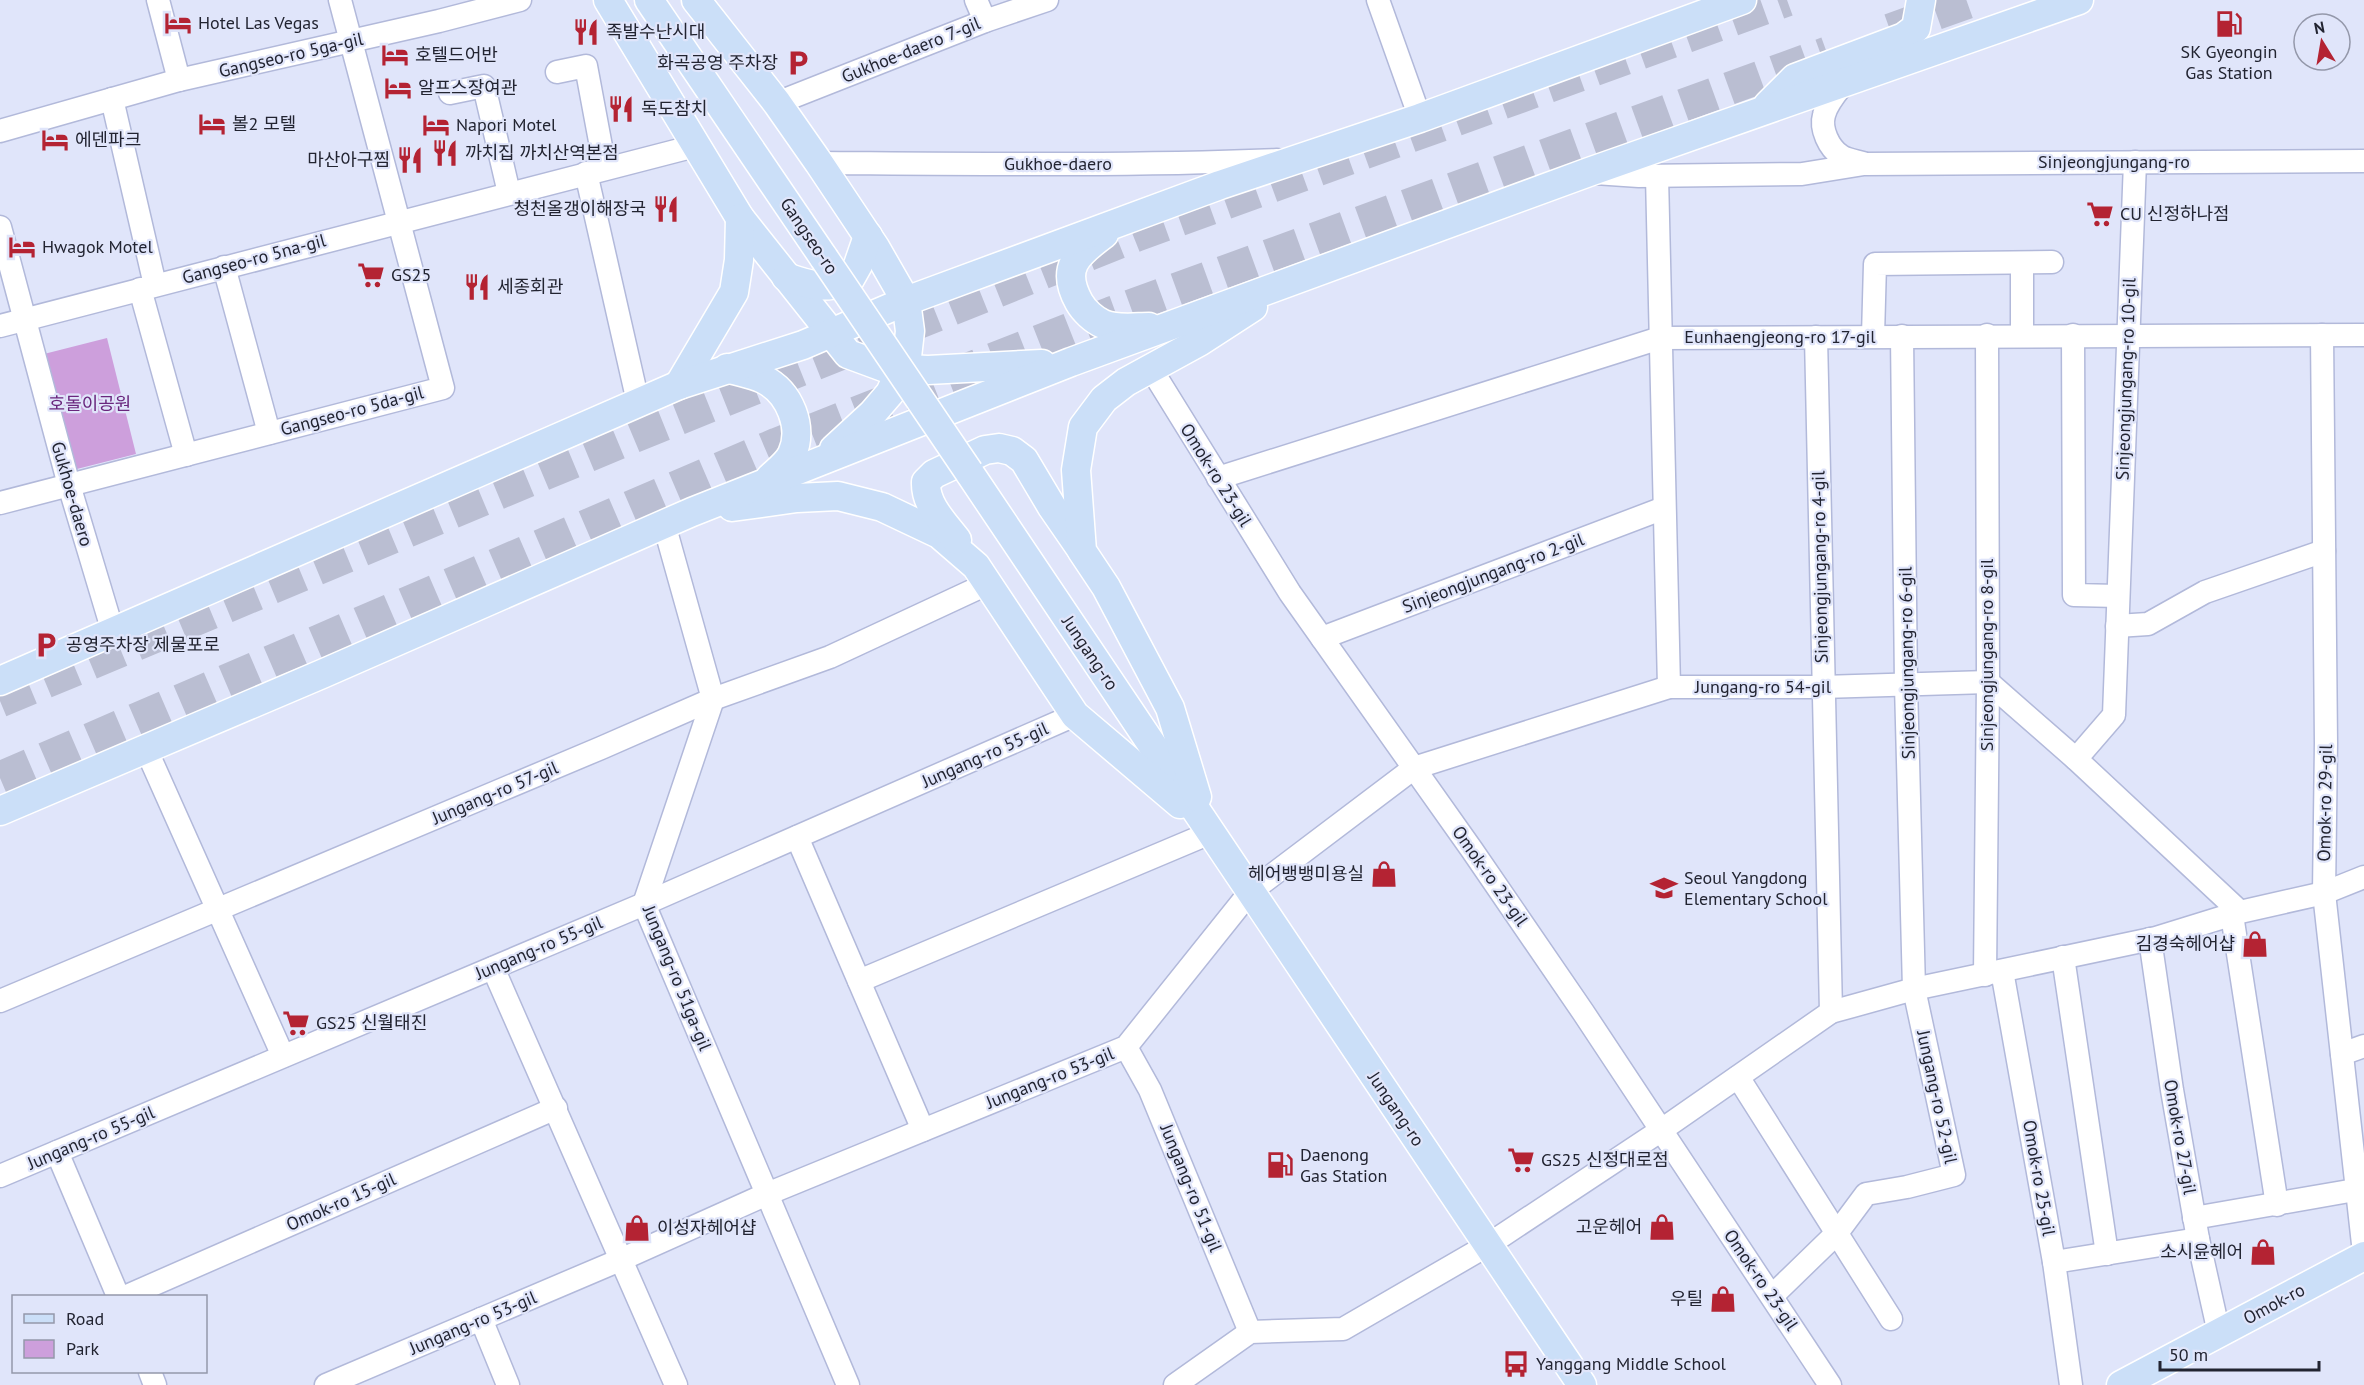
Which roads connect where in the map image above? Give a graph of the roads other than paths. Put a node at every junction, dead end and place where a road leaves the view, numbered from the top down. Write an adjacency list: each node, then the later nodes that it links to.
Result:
1 (158, 0): 18 (street)
2 (340, 0): 16 (street)
3 (520, 0): 14 (street, Gangseo-ro 5ga-gil)
4 (608, 0): 26 (main road)
5 (649, 0): 71 (main road, Gangseo-ro, bridge)
6 (696, 0): 22 (main road)
7 (976, 0): 15 (street)
8 (1047, 0): 15 (street, Gukhoe-daero 7-gil)
9 (1378, 0): 24 (street)
10 (1742, 0): 13 (main road)
11 (1921, 0): 23 (main road)
12 (2079, 0): 19 (main road)
13 (1695, 8): 24 (main road)
14 (436, 11): 16 (street, Gangseo-ro 5ga-gil)
15 (985, 21): 22 (street, Gukhoe-daero 7-gil)
16 (350, 41): 18 (street, Gangseo-ro 5ga-gil); 37 (street)
17 (557, 72): 32 (street)
18 (179, 80): 21 (street, Gangseo-ro 5ga-gil)
19 (1844, 83): 23 (main road); 31 (street, Sinjeongjungang-ro)
20 (450, 93): 35 (street)
21 (112, 99): 25 (street, Gangseo-ro 5ga-gil); 46 (street)
22 (777, 103): 30 (main road)
23 (1762, 111): 33 (main road)
24 (1420, 118): 27 (main road)
25 (0, 131)
26 (695, 146): 32 (street, Gangseo-ro 5na-gil); 36 (main road)
27 (1296, 159): 30 (street, Gukhoe-daero); 38 (main road)
28 (2364, 161): 29 (street, Sinjeongjungang-ro)
29 (2134, 162): 31 (street, Sinjeongjungang-ro); 52 (street, Sinjeongjungang-ro 10-gil)
30 (819, 163): 40 (main road)
31 (1864, 164): 34 (street, Sinjeongjungang-ro)
32 (595, 170): 35 (street, Gangseo-ro 5na-gil); 67 (street)
33 (1589, 172): 34 (street, Sinjeongjungang-ro); 45 (main road)
34 (1657, 176): 61 (street)
35 (509, 193): 37 (street, Gangseo-ro 5na-gil)
36 (740, 218): 44 (main road); 66 (main road)
37 (399, 221): 43 (street, Gangseo-ro 5na-gil); 68 (street, Gangseo-ro 5da-gil)
38 (1120, 222): 47 (main road); 50 (main road)
39 (0, 227): 48 (street)
40 (868, 236): 44 (main road); 47 (main road)
41 (2052, 262): 42 (street)
42 (2022, 263): 54 (street); 58 (street)
43 (224, 267): 46 (street, Gangseo-ro 5na-gil); 68 (street, Gangseo-ro 5da-gil)
44 (786, 277): 51 (main road)
45 (1297, 278): 50 (main road); 63 (main road)
46 (148, 287): 48 (street, Gangseo-ro 5na-gil); 69 (street)
47 (900, 291): 51 (main road); 65 (main road)
48 (25, 320): 49 (street, Gangseo-ro 5na-gil); 74 (street, Gukhoe-daero)
49 (0, 326)
50 (1166, 327): 62 (main road)
51 (829, 332): 64 (main road); 65 (main road)
52 (2127, 334): 55 (street, Eunhaengjeong-ro 17-gil); 56 (street, Eunhaengjeong-ro 17-gil); 82 (street, Sinjeongjungang-ro 10-gil)
53 (1987, 335): 54 (street, Eunhaengjeong-ro 17-gil); 59 (street, Eunhaengjeong-ro 17-gil); 87 (street, Sinjeongjungang-ro 8-gil)
54 (2022, 335): 55 (street, Eunhaengjeong-ro 17-gil)
55 (2073, 335): 82 (street)
56 (2322, 335): 57 (street, Eunhaengjeong-ro 17-gil); 80 (street, Omok-ro 29-gil)
57 (2364, 335)
58 (1873, 336): 59 (street, Eunhaengjeong-ro 17-gil); 60 (street, Eunhaengjeong-ro 17-gil)
59 (1902, 336): 88 (street, Sinjeongjungang-ro 6-gil)
60 (1816, 337): 61 (street, Eunhaengjeong-ro 17-gil); 90 (street, Sinjeongjungang-ro 4-gil)
61 (1660, 338): 72 (street, Eunhaengjeong-ro 17-gil); 76 (street)
62 (1071, 362): 65 (main road); 70 (main road)
63 (1150, 367): 72 (street, Omok-ro 23-gil); 79 (main road)
64 (727, 368): 66 (main road); 73 (main road)
65 (901, 369): 70 (main road)
66 (679, 385): 67 (main road)
67 (638, 402): 84 (main road)
68 (269, 433): 69 (street, Gangseo-ro 5da-gil)
69 (186, 455): 74 (street, Gangseo-ro 5da-gil)
70 (821, 460): 73 (main road)
71 (969, 472): 97 (main road, Jungang-ro)
72 (1218, 478): 85 (street, Omok-ro 23-gil)
73 (766, 482): 77 (main road)
74 (69, 485): 75 (street, Gangseo-ro 5da-gil); 84 (street, Gukhoe-daero)
75 (0, 503)
76 (1664, 508): 85 (street, Sinjeongjungang-ro 2-gil); 89 (street)
77 (692, 513): 78 (main road); 81 (main road)
78 (664, 524): 91 (street); 93 (main road)
79 (1082, 550): 81 (main road); 97 (main road)
80 (2324, 551): 83 (street); 101 (street, Omok-ro 29-gil)
81 (982, 574): 91 (street, Jungang-ro 57-gil); 92 (main road)
82 (2118, 596): 83 (street, Sinjeongjungang-ro 10-gil)
83 (2117, 626): 94 (street, Sinjeongjungang-ro 10-gil)
84 (113, 632): 86 (main road)
85 (1322, 638): 95 (street, Omok-ro 23-gil)
86 (0, 681)
87 (1988, 682): 88 (street, Jungang-ro 54-gil); 94 (street); 108 (street, Sinjeongjungang-ro 8-gil)
88 (1906, 685): 90 (street, Jungang-ro 54-gil); 110 (street, Sinjeongjungang-ro 6-gil)
89 (1669, 687): 90 (street, Jungang-ro 54-gil); 95 (street, Jungang-ro 54-gil)
90 (1822, 687): 112 (street, Sinjeongjungang-ro 4-gil)
91 (713, 699): 102 (street, Jungang-ro 51ga-gil); 103 (street, Jungang-ro 57-gil)
92 (1076, 715): 97 (main road); 98 (street, Jungang-ro 55-gil)
93 (146, 749): 96 (main road); 103 (street)
94 (2076, 759): 104 (street)
95 (1414, 768): 100 (street, Jungang-ro 54-gil); 120 (street, Omok-ro 23-gil)
96 (0, 811)
97 (1208, 830): 100 (main road, Jungang-ro); 109 (street)
98 (797, 837): 102 (street, Jungang-ro 55-gil); 109 (street)
99 (2364, 877): 101 (street)
100 (1250, 892): 114 (street, Jungang-ro 53-gil); 128 (main road, Jungang-ro)
101 (2324, 892): 104 (street); 115 (street, Omok-ro 29-gil)
102 (644, 904): 107 (street, Jungang-ro 55-gil); 124 (street, Jungang-ro 51ga-gil)
103 (217, 908): 111 (street, Jungang-ro 57-gil); 116 (street)
104 (2236, 914): 105 (street); 125 (street)
105 (2150, 939): 106 (street); 126 (street, Omok-ro 27-gil)
106 (2063, 957): 108 (street); 129 (street)
107 (493, 968): 116 (street, Jungang-ro 55-gil); 118 (street)
108 (1993, 973): 110 (street); 132 (street, Omok-ro 25-gil)
109 (859, 981): 119 (street)
110 (1914, 989): 112 (street); 127 (street, Jungang-ro 52-gil)
111 (0, 1001)
112 (1830, 1012): 117 (street)
113 (2364, 1046): 115 (street)
114 (1126, 1047): 119 (street, Jungang-ro 53-gil); 138 (street, Jungang-ro 51-gil)
115 (2342, 1054): 123 (street, Omok-ro 29-gil)
116 (283, 1056): 121 (street, Jungang-ro 55-gil)
117 (1738, 1077): 120 (street); 127 (street)
118 (556, 1108): 131 (street); 134 (street, Omok-ro 15-gil)
119 (923, 1130): 124 (street, Jungang-ro 53-gil)
120 (1660, 1131): 128 (street); 135 (street, Omok-ro 23-gil)
121 (57, 1152): 122 (street, Jungang-ro 55-gil); 133 (street)
122 (0, 1176)
123 (2355, 1190): 125 (street); 130 (street, Omok-ro 29-gil)
124 (767, 1194): 131 (street, Jungang-ro 53-gil); 143 (street, Jungang-ro 51ga-gil)
125 (2277, 1205): 126 (street)
126 (2196, 1229): 129 (street); 139 (street, Omok-ro 27-gil)
127 (1837, 1233): 135 (street); 137 (street)
128 (1488, 1245): 138 (street); 145 (main road, Jungang-ro)
129 (2107, 1254): 132 (street)
130 (2364, 1255): 139 (main road, Omok-ro)
131 (620, 1260): 136 (street, Jungang-ro 53-gil); 142 (street)
132 (2055, 1262): 147 (street, Omok-ro 25-gil)
133 (118, 1295)
134 (129, 1295)
135 (1772, 1296): 146 (street, Omok-ro 23-gil)
136 (481, 1319): 140 (street, Jungang-ro 53-gil); 141 (street)
137 (1891, 1319)
138 (1250, 1332): 144 (street)
139 (2219, 1333): 148 (main road, Omok-ro)
140 (328, 1384)
141 (508, 1385)
142 (676, 1385)
143 (848, 1385)
144 (1175, 1385)
145 (1582, 1385)
146 (1830, 1385)
147 (2071, 1385)
148 (2121, 1385)

